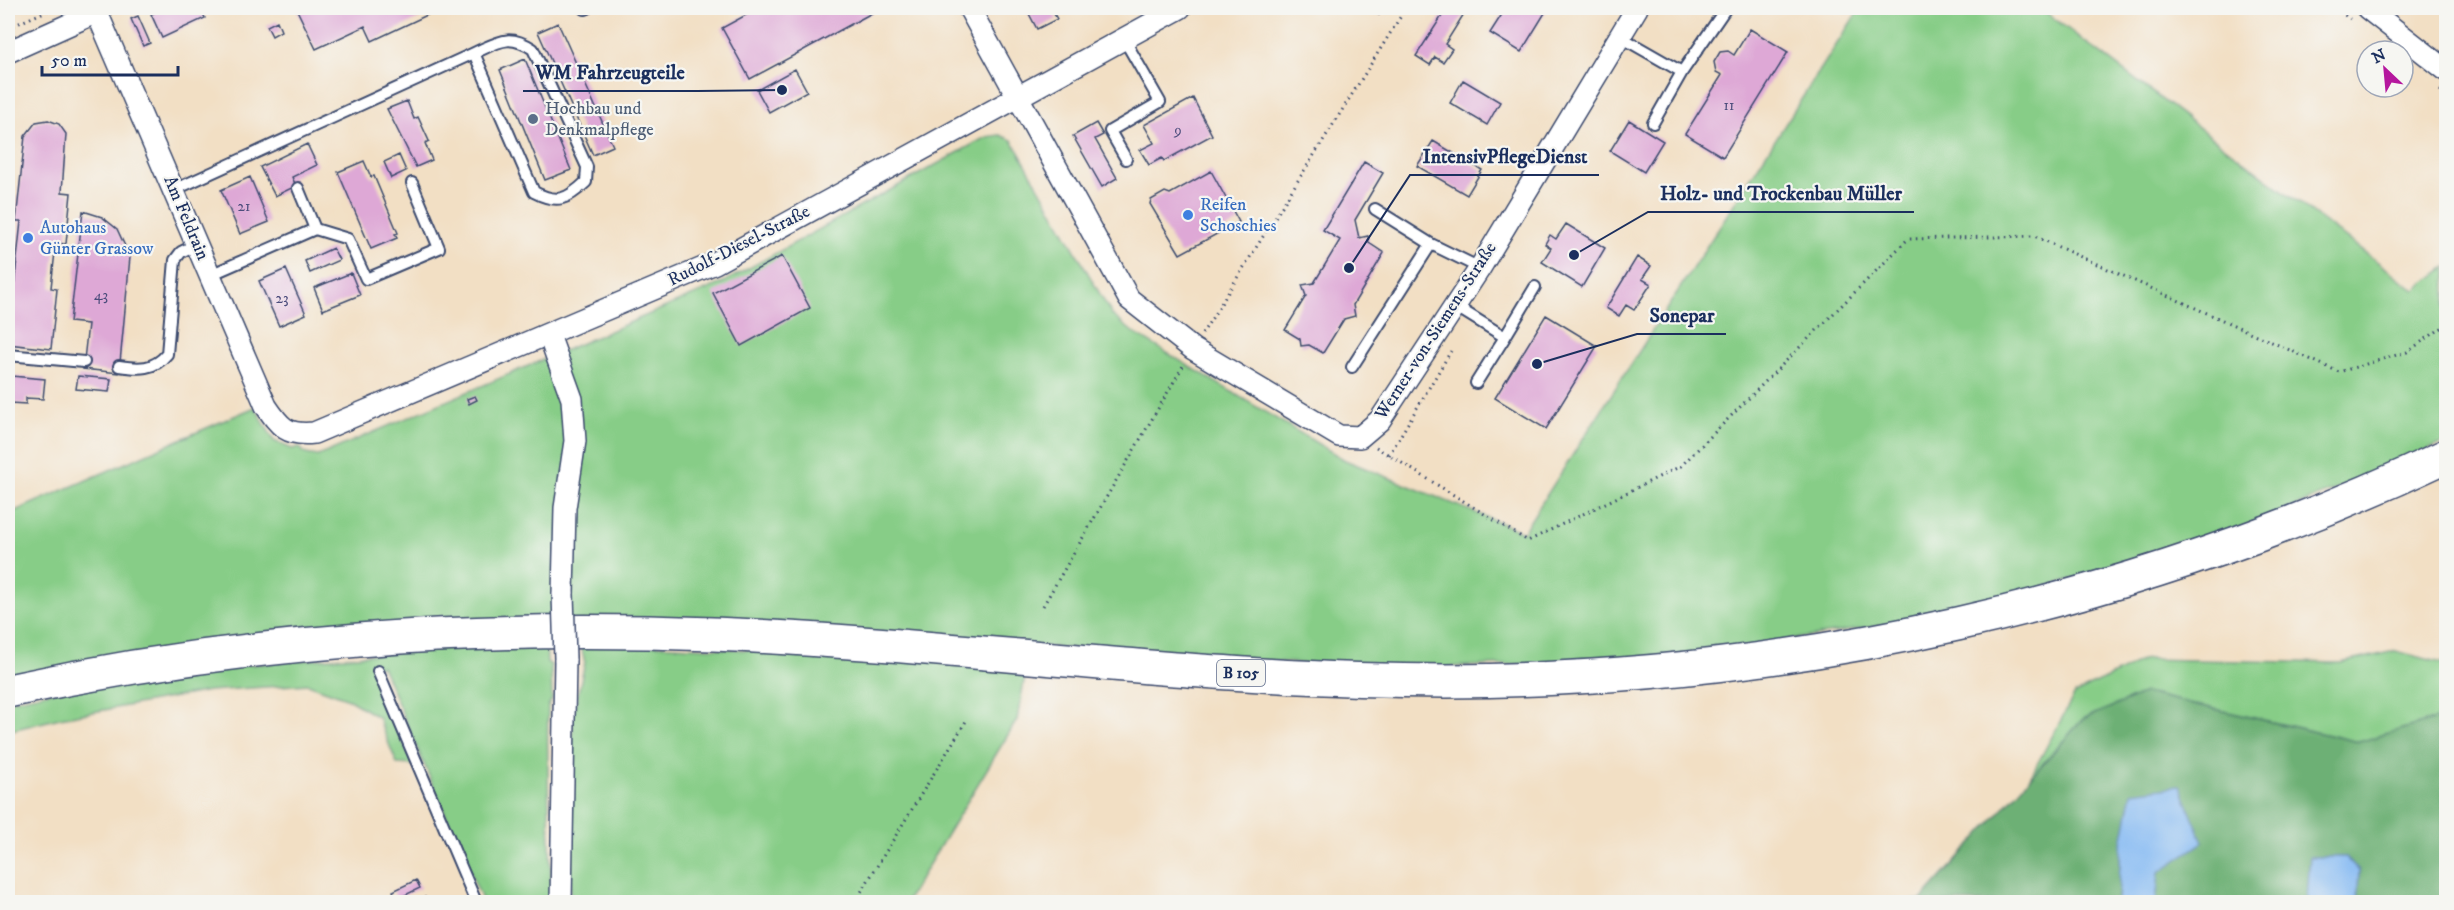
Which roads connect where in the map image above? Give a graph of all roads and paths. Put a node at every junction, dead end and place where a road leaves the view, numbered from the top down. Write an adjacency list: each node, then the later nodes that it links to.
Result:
1 (53, 8): 9 (path)
2 (969, 8): 16 (street, Werner-von-Siemens-Straße)
3 (1180, 8): 11 (street, Rudolf-Diesel-Straße)
4 (1406, 8): 33 (path)
5 (1637, 8): 10 (street, Werner-von-Siemens-Straße)
6 (1726, 8): 15 (lane)
7 (2367, 8): 14 (street)
8 (96, 10): 12 (street); 21 (street, Am Feldrain)
9 (8, 28)
10 (1619, 36): 15 (lane); 26 (street, Werner-von-Siemens-Straße)
11 (1124, 39): 16 (street, Rudolf-Diesel-Straße); 18 (lane)
12 (8, 52)
13 (474, 53): 13 (lane); 21 (lane)
14 (2446, 70)
15 (1682, 72): 17 (lane)
16 (1019, 96): 31 (street, Rudolf-Diesel-Straße); 33 (street, Werner-von-Siemens-Straße)
17 (1653, 123)
18 (1126, 159)
19 (412, 183): 23 (lane)
20 (298, 188): 23 (lane)
21 (174, 190): 24 (street, Am Feldrain)
22 (1375, 209): 25 (lane)
23 (315, 230): 27 (lane)
24 (197, 244): 27 (street, Am Feldrain); 36 (lane)
25 (1431, 244): 26 (lane); 37 (lane)
26 (1480, 268): 29 (street, Werner-von-Siemens-Straße)
27 (210, 275): 39 (street, Am Feldrain)
28 (1535, 287): 32 (lane)
29 (1455, 306): 32 (lane); 40 (street, Werner-von-Siemens-Straße)
30 (2446, 325): 40 (path)
31 (549, 335): 39 (street, Rudolf-Diesel-Straße); 47 (street, bridge)
32 (1505, 337): 38 (lane)
33 (1193, 349): 40 (street, Werner-von-Siemens-Straße); 42 (path)
34 (8, 355): 35 (lane)
35 (84, 362)
36 (119, 366)
37 (1352, 367)
38 (1476, 383)
39 (279, 426)
40 (1360, 437)
41 (2446, 456): 44 (highway, B 105)
42 (1043, 606)
43 (378, 671): 46 (lane)
44 (8, 691)
45 (968, 718): 48 (path)
46 (476, 903)
47 (561, 903)
48 (855, 903)

